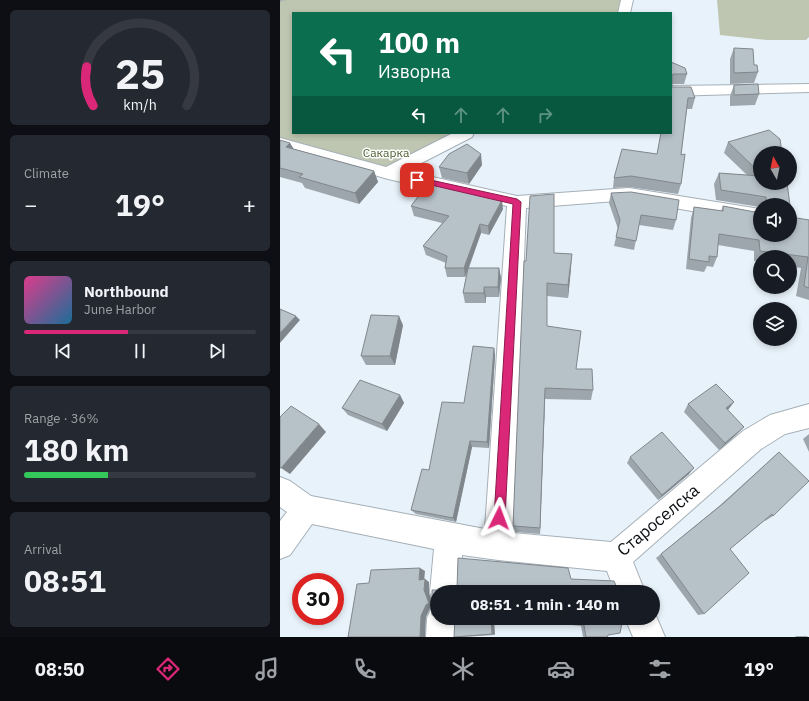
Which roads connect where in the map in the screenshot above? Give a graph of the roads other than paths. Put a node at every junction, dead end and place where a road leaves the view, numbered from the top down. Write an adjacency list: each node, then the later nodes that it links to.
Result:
1 (627, 0): 2 (street)
2 (624, 12)
3 (809, 88): 4 (street)
4 (672, 91)
5 (464, 134): 7 (street)
6 (280, 143): 7 (street)
7 (388, 173): 8 (street)
8 (517, 202): 9 (street); 15 (street)
9 (753, 215)
10 (809, 416): 16 (street, Староселска)
11 (280, 491): 12 (street, Староселска)
12 (306, 509): 13 (street, Староселска); 14 (street)
13 (449, 538): 15 (street, Староселска); 17 (street)
14 (280, 545)
15 (498, 546): 16 (street, Староселска)
16 (616, 557): 18 (street)
17 (446, 585)
18 (627, 585)
19 (443, 625): 21 (street)
20 (644, 625): 22 (street)
21 (442, 637)
22 (649, 637)

